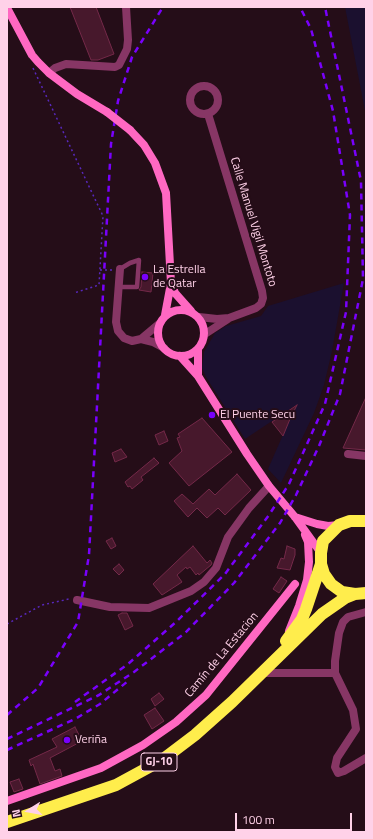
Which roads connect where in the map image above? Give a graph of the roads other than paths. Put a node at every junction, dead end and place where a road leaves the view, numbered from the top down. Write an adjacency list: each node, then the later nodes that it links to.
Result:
1 (126, 7): 3 (street)
2 (7, 8): 3 (street)
3 (49, 74): 6 (street, bridge)
4 (208, 114): 11 (street, Calle Manuel Vigil Montoto)
5 (120, 269): 7 (street); 7 (lane)
6 (171, 283): 8 (street); 9 (street)
7 (119, 287): 14 (street)
8 (191, 311): 9 (street); 10 (street)
9 (165, 315): 12 (street)
10 (199, 316): 11 (street, Calle Manuel Vigil Montoto); 13 (street)
11 (229, 318): 13 (street, Calle Manuel Vigil Montoto)
12 (160, 322): 14 (street); 15 (street)
13 (205, 334): 16 (street)
14 (141, 339): 15 (street)
15 (164, 348): 17 (street)
16 (198, 350): 17 (street); 18 (street)
17 (180, 356): 18 (street)
18 (198, 376): 21 (street)
19 (348, 454): 20 (street)
20 (366, 456)
21 (269, 486): 22 (street); 29 (street)
22 (295, 517): 24 (street); 25 (street)
23 (366, 521): 25 (highway)
24 (300, 524): 26 (street); 31 (street)
25 (339, 525): 26 (highway, GJ-10)
26 (321, 559): 28 (highway, GJ-10); 31 (highway, GJ-10)
27 (294, 584): 35 (street, Camín de La Estacion)
28 (361, 594): 32 (highway, GJ-10)
29 (77, 600)
30 (366, 612): 33 (street)
31 (283, 644): 32 (highway, GJ-10)
32 (260, 673): 33 (street); 36 (highway, GJ-10)
33 (336, 673): 34 (street)
34 (366, 758)
35 (7, 801)
36 (7, 823)

